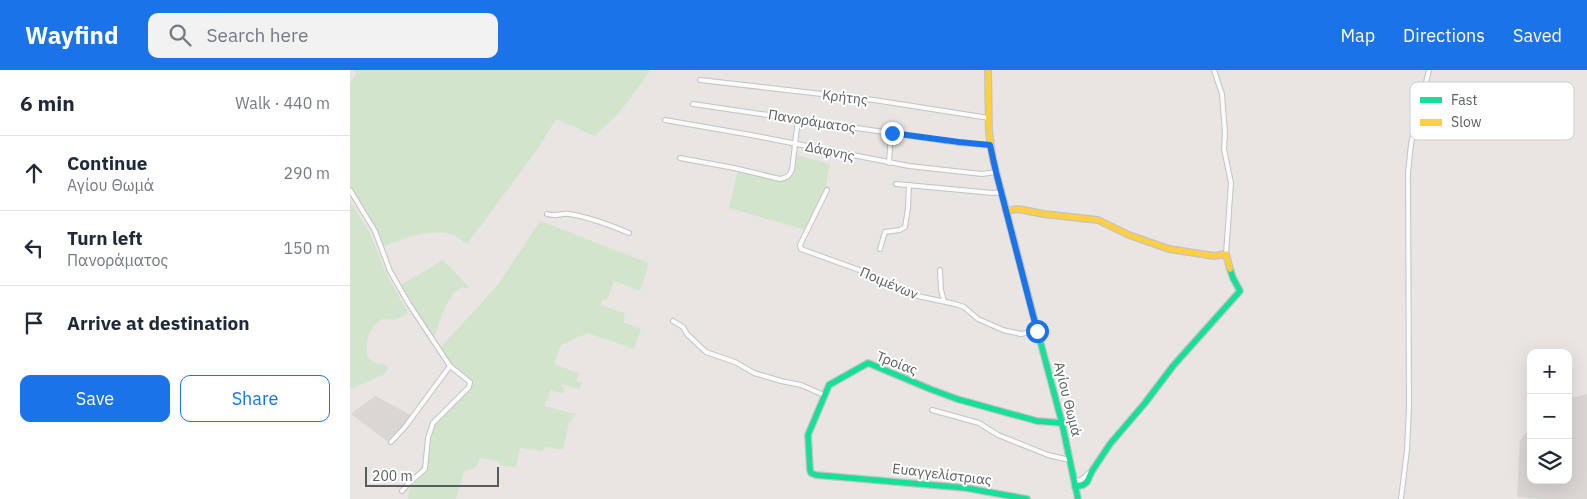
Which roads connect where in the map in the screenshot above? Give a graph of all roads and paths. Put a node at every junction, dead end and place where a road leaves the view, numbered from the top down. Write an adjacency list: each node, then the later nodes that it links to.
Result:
1 (988, 70): 5 (street, Αγίου Θωμά)
2 (1214, 70): 24 (street)
3 (700, 80): 5 (street, Κρήτης)
4 (693, 104): 6 (street, Πανοράματος)
5 (988, 118): 11 (street, Αγίου Θωμά)
6 (798, 119): 8 (street, Πανοράματος); 10 (street)
7 (665, 120): 10 (street, Δάφνης)
8 (892, 133): 11 (street, Πανοράματος); 13 (street)
9 (1413, 140): 40 (street)
10 (795, 143): 12 (street); 13 (street, Δάφνης)
11 (990, 145): 14 (street, Αγίου Θωμά)
12 (680, 158)
13 (889, 163): 14 (street, Δάφνης)
14 (996, 172): 19 (street, Αγίου Θωμά)
15 (896, 184): 16 (street)
16 (909, 185): 19 (street); 23 (street)
17 (350, 190): 29 (street)
18 (827, 190): 26 (street, Ποιμένων)
19 (1001, 192): 20 (street, Αγίου Θωμά)
20 (1006, 211): 24 (street); 28 (street, Αγίου Θωμά)
21 (547, 214): 22 (street)
22 (629, 232)
23 (880, 249)
24 (1226, 254): 36 (street)
25 (940, 270): 26 (street)
26 (944, 301): 28 (street, Ποιμένων)
27 (673, 321): 30 (street)
28 (1037, 331): 32 (street, Αγίου Θωμά)
29 (450, 366): 33 (street); 37 (street)
30 (824, 395): 32 (street, Τροίας); 35 (street, Τροίας)
31 (932, 410): 34 (street)
32 (1062, 422): 34 (street, Αγίου Θωμά)
33 (391, 442)
34 (1070, 460): 36 (street, Αγίου Θωμά)
35 (853, 479): 38 (street, Ευαγγελίστριας)
36 (1075, 484): 39 (street, Αγίου Θωμά)
37 (402, 491)
38 (1027, 499)
39 (1078, 499)
40 (1401, 499)

